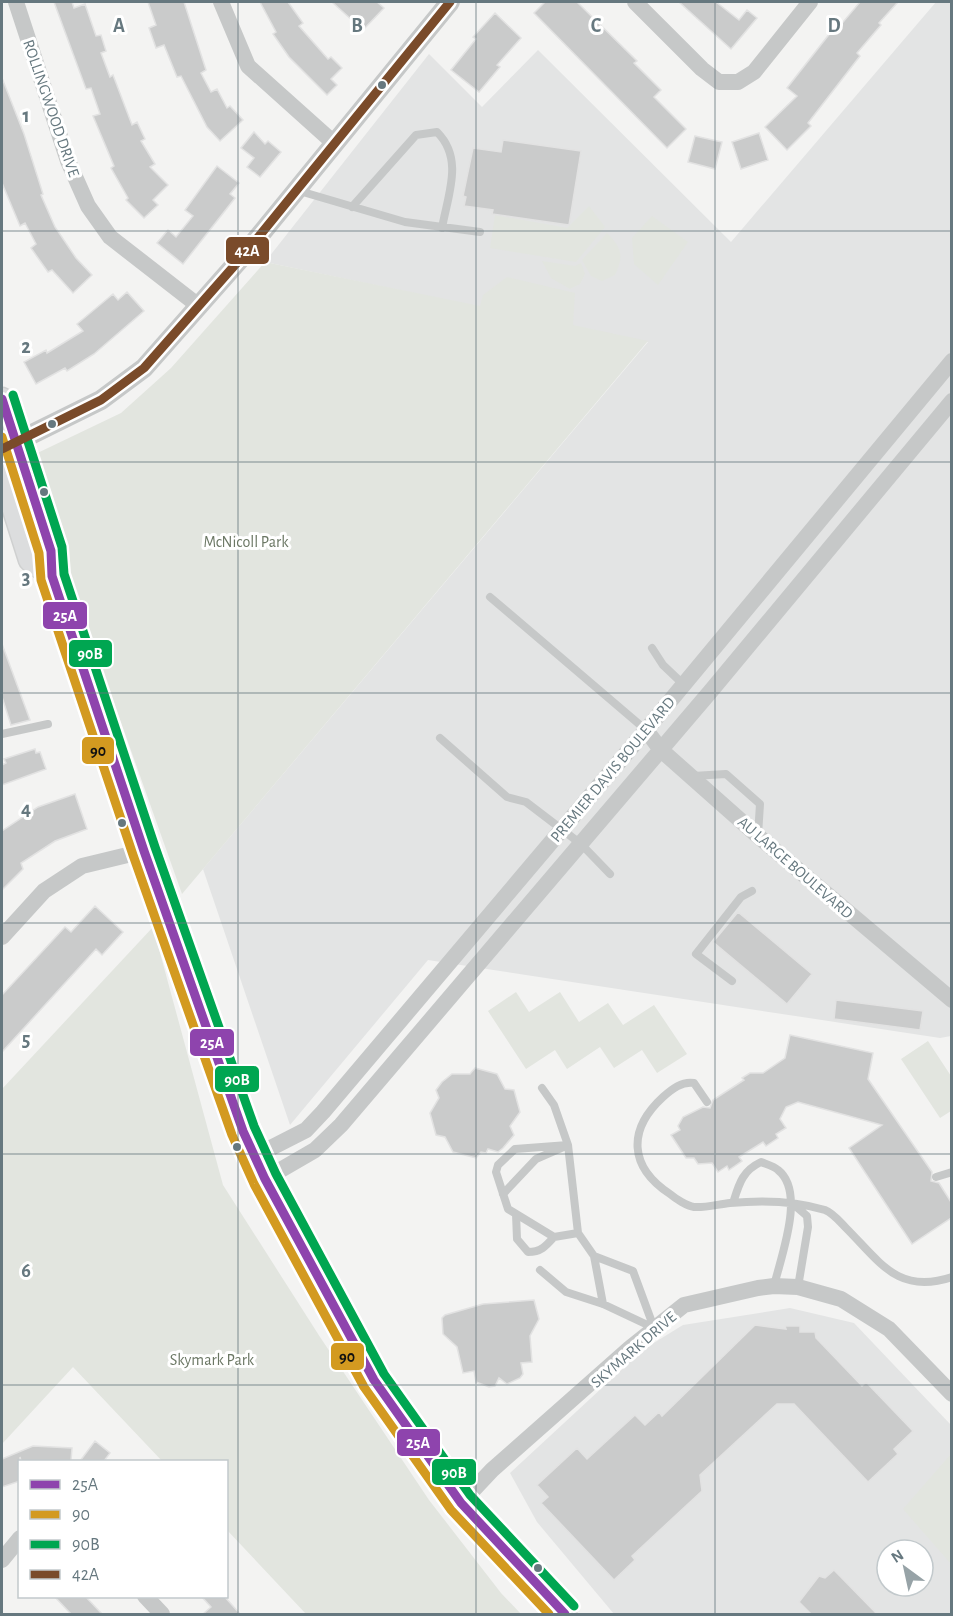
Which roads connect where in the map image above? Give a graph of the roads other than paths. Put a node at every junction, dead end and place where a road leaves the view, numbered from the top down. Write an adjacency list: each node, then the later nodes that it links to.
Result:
1 (16, 2): 11 (street, ROLLINGWOOD DRIVE)
2 (220, 2): 6 (street)
3 (450, 2): 6 (street)
4 (635, 2): 5 (street)
5 (810, 2)
6 (335, 144): 7 (street)
7 (296, 190): 8 (lane); 11 (street)
8 (352, 207): 9 (lane); 9 (lane)
9 (442, 228): 10 (lane)
10 (480, 232)
11 (200, 307): 15 (street)
12 (951, 362): 20 (street, PREMIER DAVIS BOULEVARD)
13 (2, 399): 15 (main road)
14 (951, 401): 25 (street, PREMIER DAVIS BOULEVARD)
15 (9, 446): 17 (main road)
16 (2, 472): 17 (main road)
17 (52, 576): 30 (main road)
18 (489, 597): 22 (lane)
19 (652, 648): 20 (lane)
20 (683, 684): 22 (street, PREMIER DAVIS BOULEVARD)
21 (48, 724): 23 (lane)
22 (646, 729): 25 (street, AU LARGE BOULEVARD); 27 (street, PREMIER DAVIS BOULEVARD)
23 (2, 734)
24 (440, 738): 27 (lane)
25 (661, 750): 26 (street, AU LARGE BOULEVARD); 29 (street, PREMIER DAVIS BOULEVARD)
26 (691, 776): 28 (street, AU LARGE BOULEVARD); 28 (lane)
27 (561, 829): 29 (lane); 39 (street, PREMIER DAVIS BOULEVARD)
28 (758, 836): 35 (street, AU LARGE BOULEVARD)
29 (580, 844): 31 (lane); 42 (street, PREMIER DAVIS BOULEVARD)
30 (144, 851): 33 (street); 39 (main road)
31 (610, 874)
32 (752, 891): 34 (lane)
33 (2, 938)
34 (732, 981)
35 (951, 1000)
36 (542, 1088): 38 (lane)
37 (707, 1102): 44 (lane)
38 (568, 1145): 43 (lane); 43 (lane); 47 (lane)
39 (255, 1156): 42 (main road)
40 (951, 1172): 41 (lane)
41 (936, 1176)
42 (265, 1179): 57 (main road)
43 (503, 1194): 46 (lane)
44 (732, 1203): 45 (lane); 45 (lane)
45 (793, 1204): 51 (lane); 52 (lane); 53 (lane)
46 (516, 1214): 48 (lane); 48 (lane)
47 (578, 1233): 48 (lane); 49 (lane)
48 (554, 1237)
49 (594, 1256): 54 (lane); 55 (lane)
50 (540, 1270): 54 (lane)
51 (951, 1277)
52 (774, 1286): 53 (street, SKYMARK DRIVE); 55 (street, SKYMARK DRIVE)
53 (798, 1287): 56 (street, SKYMARK DRIVE)
54 (603, 1304): 55 (lane)
55 (654, 1328): 57 (street, SKYMARK DRIVE)
56 (951, 1394)
57 (461, 1503): 62 (main road)
58 (18, 1540): 59 (street)
59 (2, 1560)
60 (147, 1598): 61 (street)
61 (162, 1614)
62 (565, 1614)

